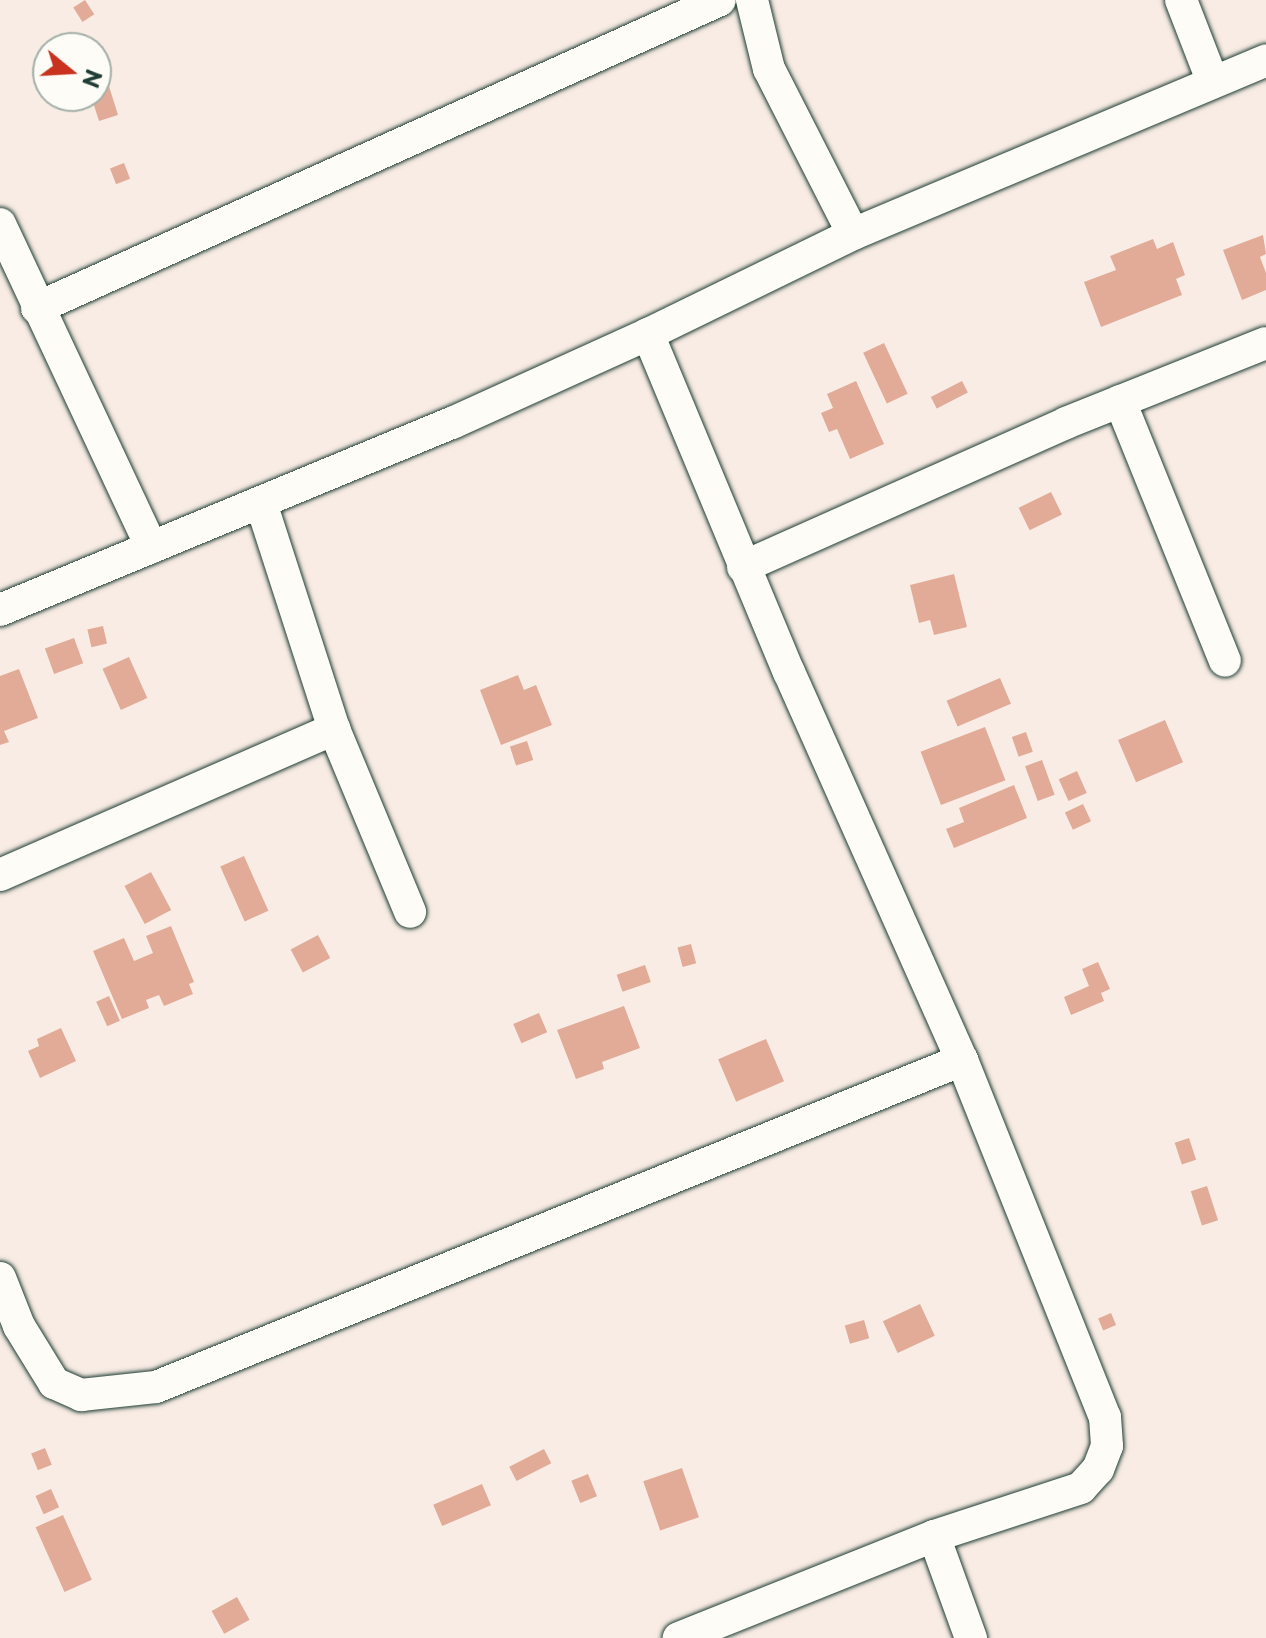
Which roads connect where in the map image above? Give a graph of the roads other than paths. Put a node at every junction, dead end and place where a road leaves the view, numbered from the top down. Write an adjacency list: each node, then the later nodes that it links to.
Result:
1 (720, 0): 8 (street)
2 (752, 0): 7 (street)
3 (1181, 0): 5 (street)
4 (1266, 60): 5 (street)
5 (1212, 80): 7 (street)
6 (0, 224): 8 (street)
7 (853, 234): 9 (street)
8 (37, 308): 13 (street)
9 (648, 334): 12 (street); 14 (street)
10 (1266, 343): 11 (street)
11 (1120, 401): 14 (street); 16 (street)
12 (261, 503): 13 (street); 17 (street)
13 (151, 547): 15 (street)
14 (743, 567): 20 (street)
15 (0, 610)
16 (1225, 661)
17 (334, 729): 18 (street); 19 (street)
18 (0, 875)
19 (410, 912)
20 (962, 1060): 21 (street); 22 (street)
21 (0, 1278)
22 (934, 1536): 23 (street); 24 (street)
23 (679, 1638)
24 (971, 1638)

